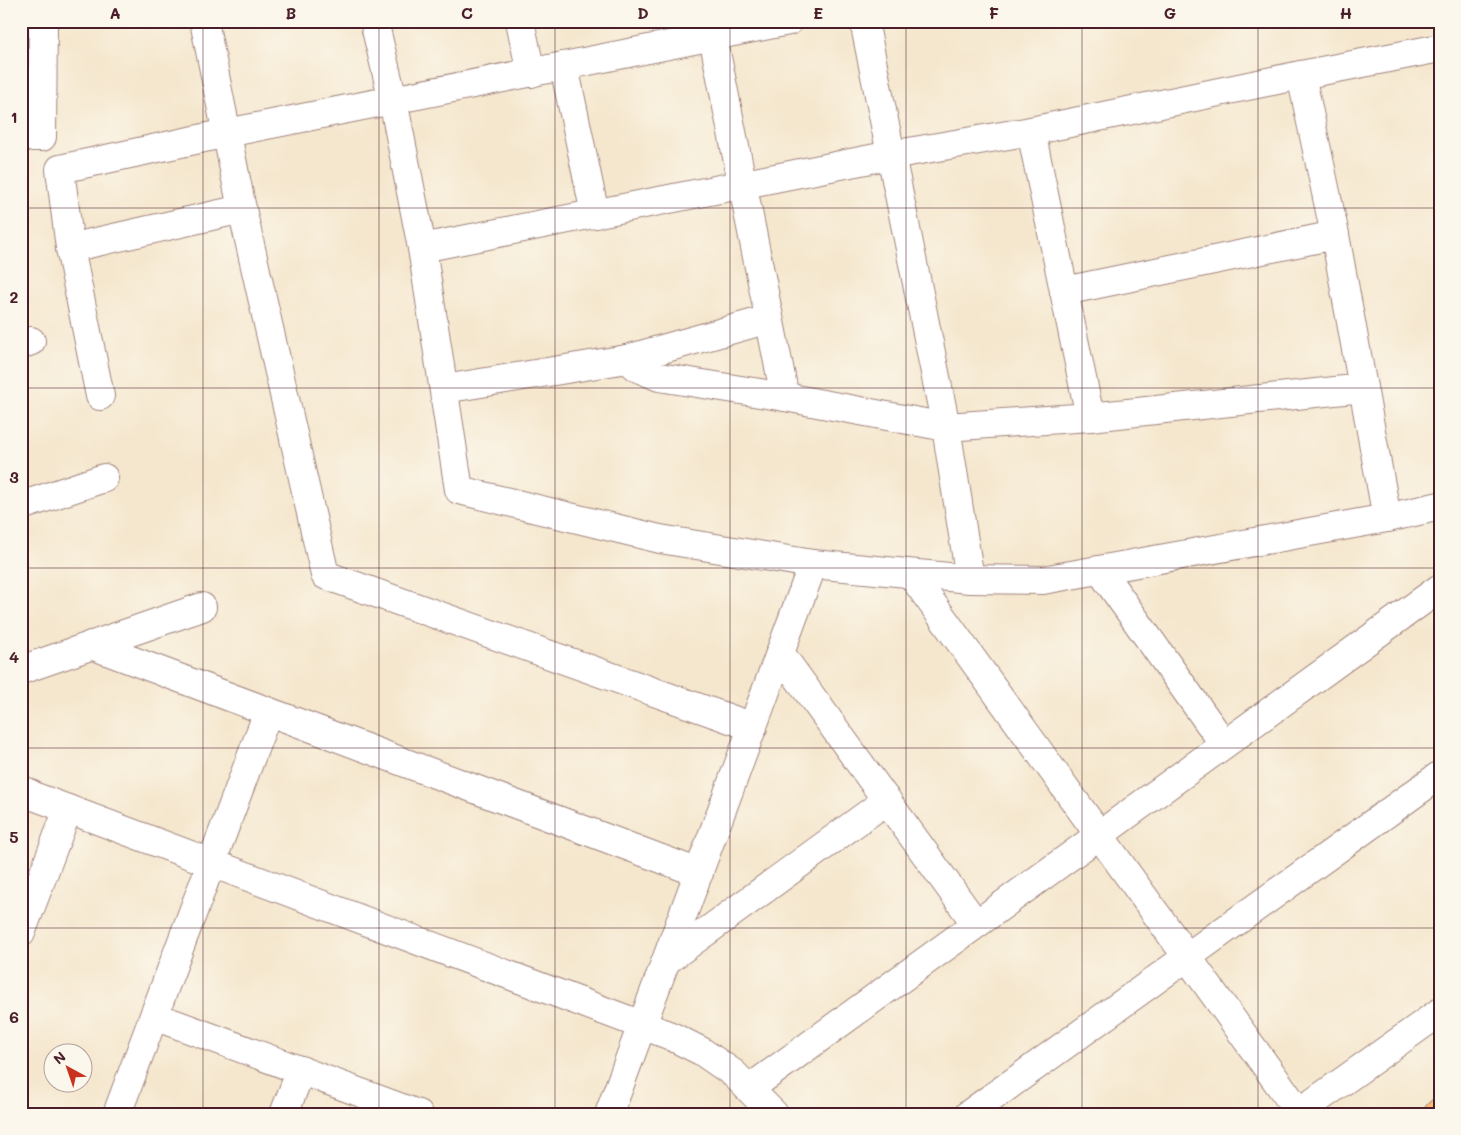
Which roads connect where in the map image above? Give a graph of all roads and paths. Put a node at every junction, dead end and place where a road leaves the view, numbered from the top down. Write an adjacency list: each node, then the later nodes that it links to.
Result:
1 (43, 21): 15 (street)
2 (204, 21): 14 (street)
3 (374, 21): 12 (street)
4 (520, 21): 10 (street)
5 (789, 21): 7 (street)
6 (864, 21): 16 (street)
7 (713, 37): 9 (street); 17 (street)
8 (1440, 48): 11 (street)
9 (564, 66): 10 (street); 19 (street)
10 (530, 73): 12 (street)
11 (1301, 75): 13 (street); 20 (street)
12 (393, 100): 14 (street); 22 (street)
13 (1031, 131): 16 (street); 23 (street)
14 (227, 133): 18 (street); 21 (street)
15 (21, 137)
16 (891, 155): 17 (street); 31 (street)
17 (742, 184): 19 (street); 24 (street)
18 (242, 209): 21 (street); 46 (street)
19 (595, 214): 22 (street)
20 (1335, 235): 23 (street); 26 (street)
21 (70, 248): 28 (street)
22 (422, 248): 27 (street)
23 (1064, 290): 30 (street)
24 (769, 319): 25 (street); 29 (street)
25 (627, 359): 27 (street); 29 (street)
26 (1363, 388): 30 (street); 35 (street)
27 (444, 389): 36 (street)
28 (100, 396)
29 (785, 397): 31 (street)
30 (1090, 417): 31 (street)
31 (946, 427): 39 (street)
32 (104, 478): 33 (street)
33 (21, 506)
34 (1440, 506): 35 (street)
35 (1387, 518): 37 (street)
36 (813, 564): 38 (street); 43 (street)
37 (1100, 570): 39 (street); 47 (street)
38 (911, 574): 39 (street); 52 (street)
39 (970, 579)
40 (1440, 588): 47 (street)
41 (202, 607): 42 (street)
42 (91, 645): 44 (street); 45 (street)
43 (780, 653): 46 (street); 50 (street)
44 (21, 670)
45 (268, 712): 53 (street); 54 (street)
46 (753, 727): 54 (street)
47 (1224, 744): 52 (street)
48 (1440, 775): 57 (street)
49 (21, 789): 51 (street)
50 (887, 800): 55 (street); 58 (street)
51 (68, 809): 53 (street); 56 (street)
52 (1100, 834): 55 (street); 57 (street)
53 (212, 863): 60 (street); 61 (street)
54 (699, 873): 58 (street)
55 (976, 924): 63 (street)
56 (21, 933)
57 (1188, 956): 64 (street); 70 (street)
58 (666, 961): 61 (street)
59 (1440, 1012): 64 (street)
60 (154, 1016): 62 (street); 65 (street)
61 (642, 1025): 63 (street); 68 (street)
62 (301, 1070): 66 (street); 67 (street)
63 (749, 1089): 69 (street)
64 (1298, 1113)
65 (118, 1114)
66 (284, 1114)
67 (418, 1114)
68 (609, 1114)
69 (774, 1114)
70 (969, 1114)

